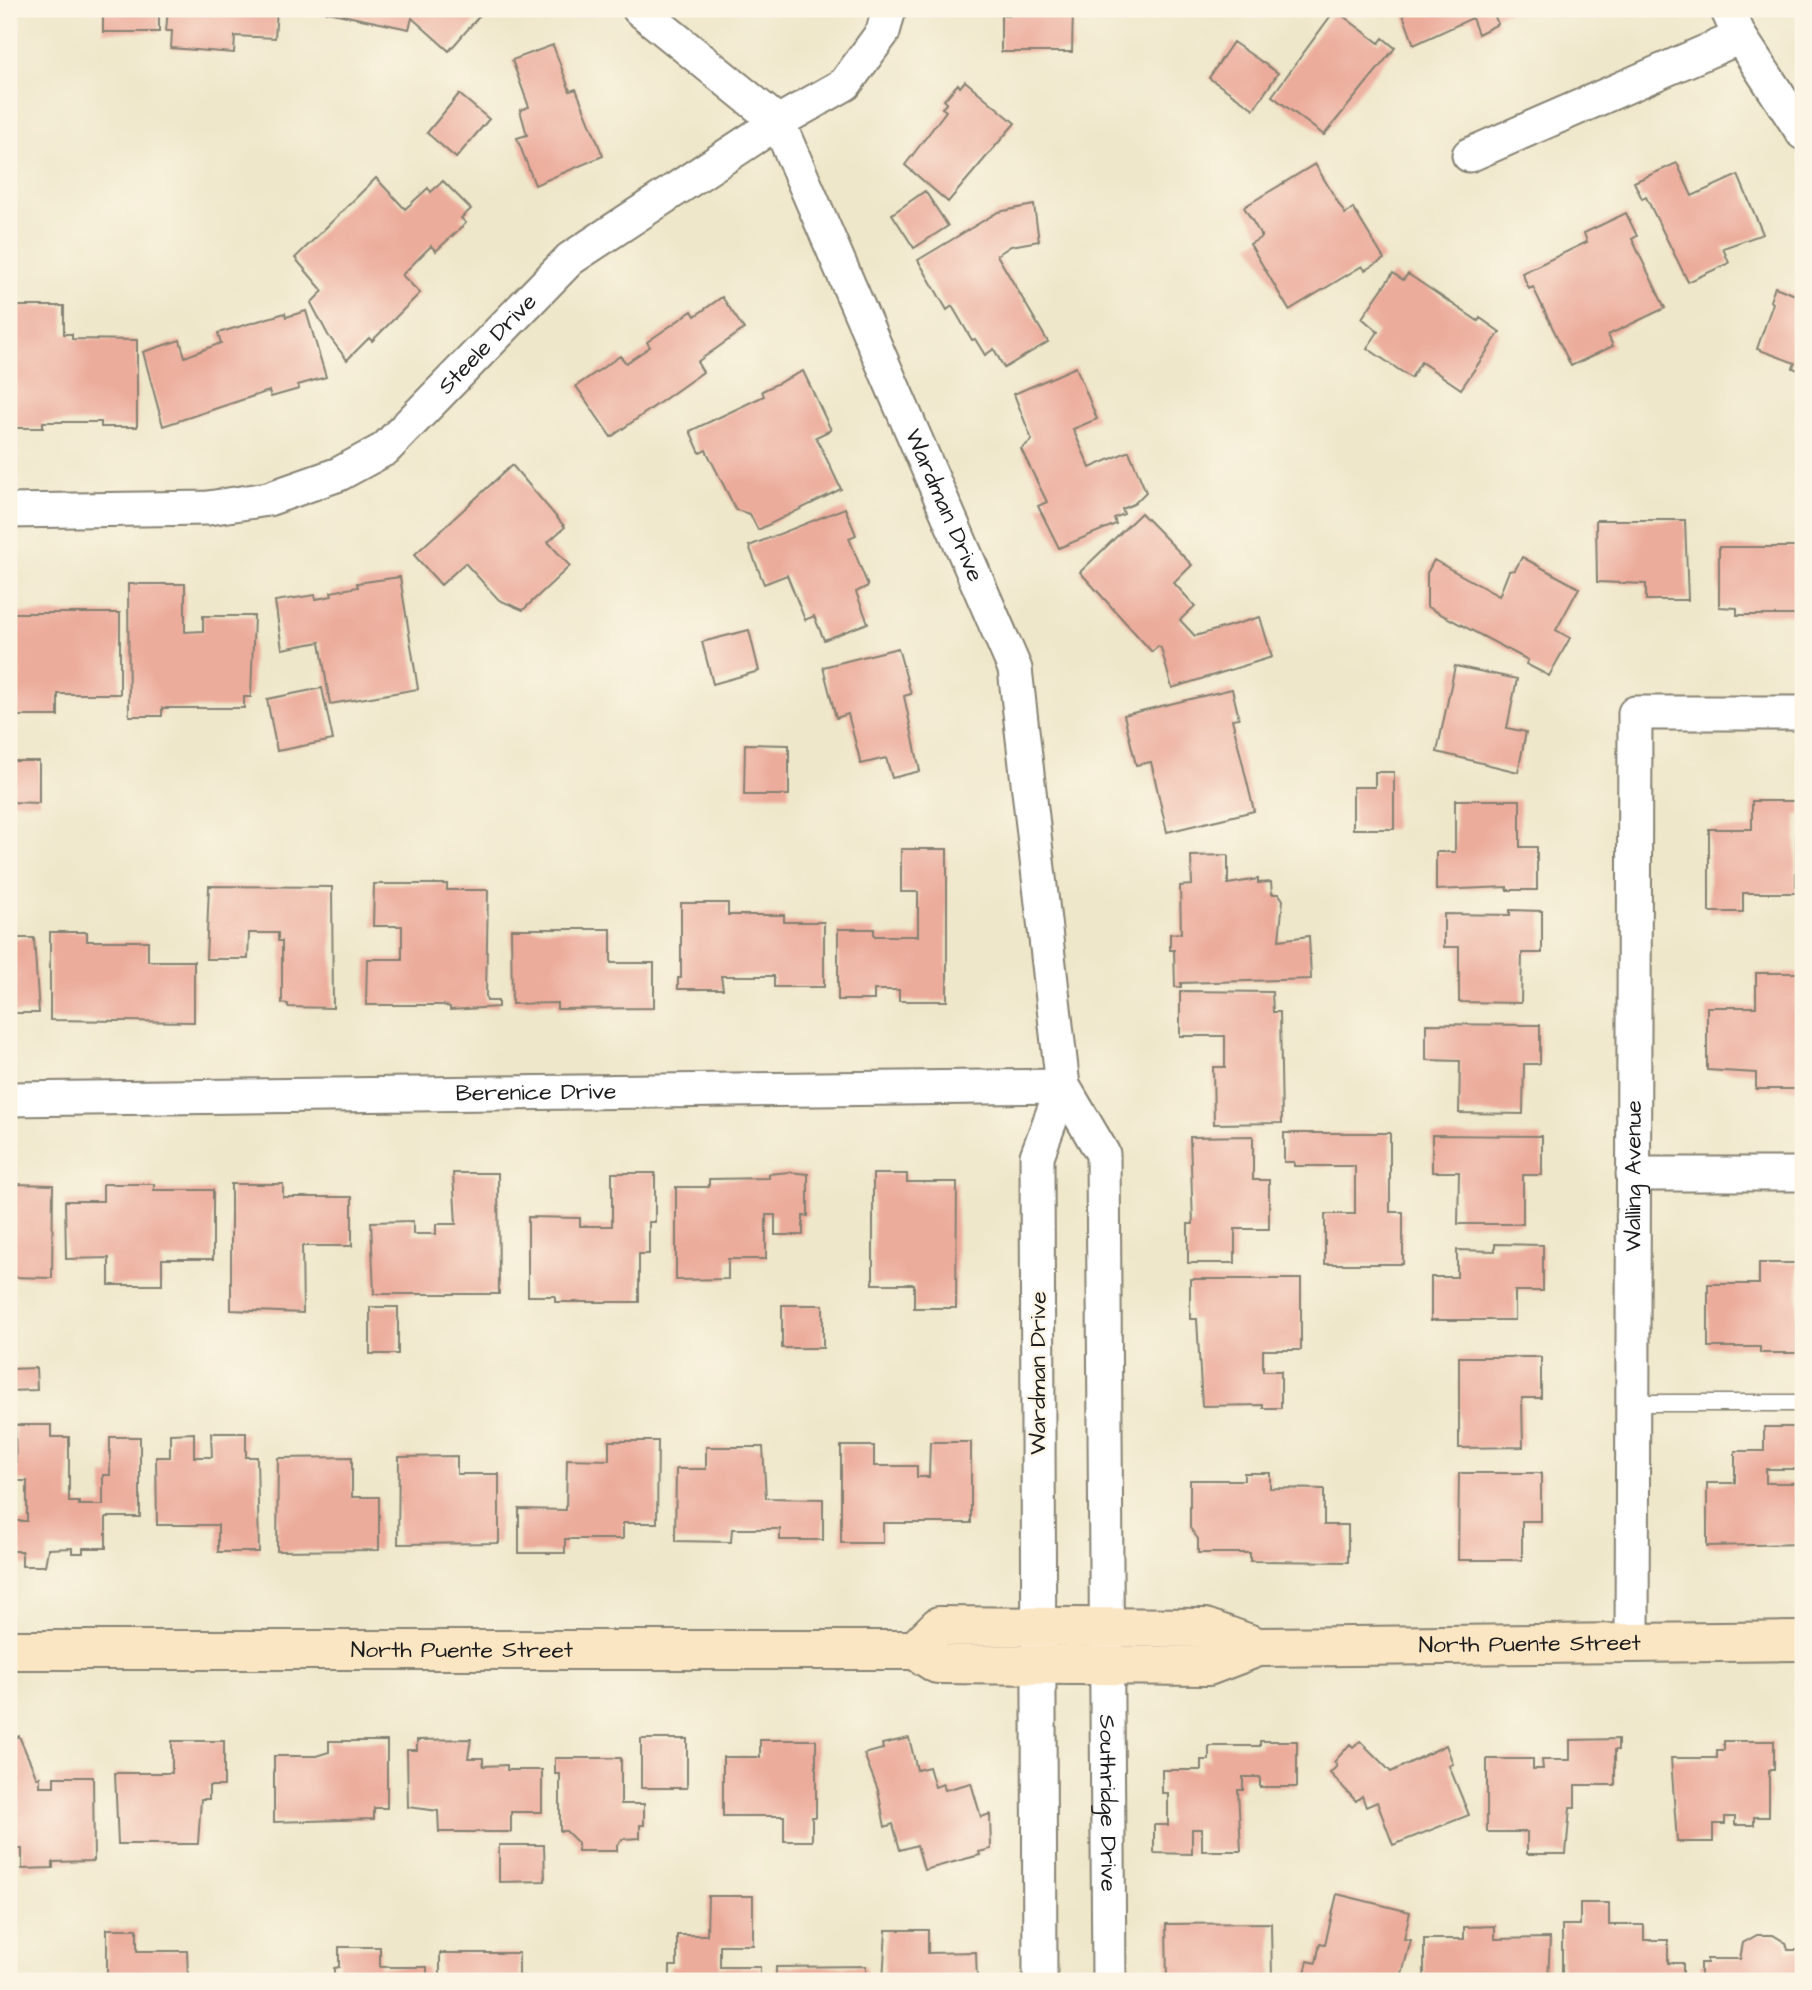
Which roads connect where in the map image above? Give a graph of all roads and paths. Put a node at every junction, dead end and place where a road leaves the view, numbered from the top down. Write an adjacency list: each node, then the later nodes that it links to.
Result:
1 (639, 9): 4 (street, Wardman Drive)
2 (889, 9): 4 (street, Steele Drive)
3 (1734, 23): 5 (street); 6 (street)
4 (778, 122): 7 (street, Steele Drive); 9 (street, Wardman Drive)
5 (1803, 133)
6 (1469, 155)
7 (9, 511)
8 (1803, 713): 11 (street, Walling Avenue)
9 (1063, 1086): 10 (street, Berenice Drive); 15 (street, Wardman Drive); 18 (street, Wardman Drive)
10 (9, 1099)
11 (1633, 1174): 12 (street); 13 (street, Walling Avenue)
12 (1803, 1174)
13 (1632, 1403): 14 (lane); 17 (street, Walling Avenue)
14 (1803, 1403)
15 (1105, 1626): 18 (street, North Puente Street); 19 (street, North Puente Street); 21 (street, Southridge Drive)
16 (1803, 1641): 17 (street, North Puente Street)
17 (1632, 1642): 19 (street, North Puente Street)
18 (1039, 1647): 20 (street, North Puente Street); 21 (street, North Puente Street); 22 (street)
19 (1258, 1647): 21 (street, North Puente Street)
20 (9, 1650)
21 (1106, 1665): 23 (street, Southridge Drive)
22 (1040, 1981)
23 (1109, 1981)

